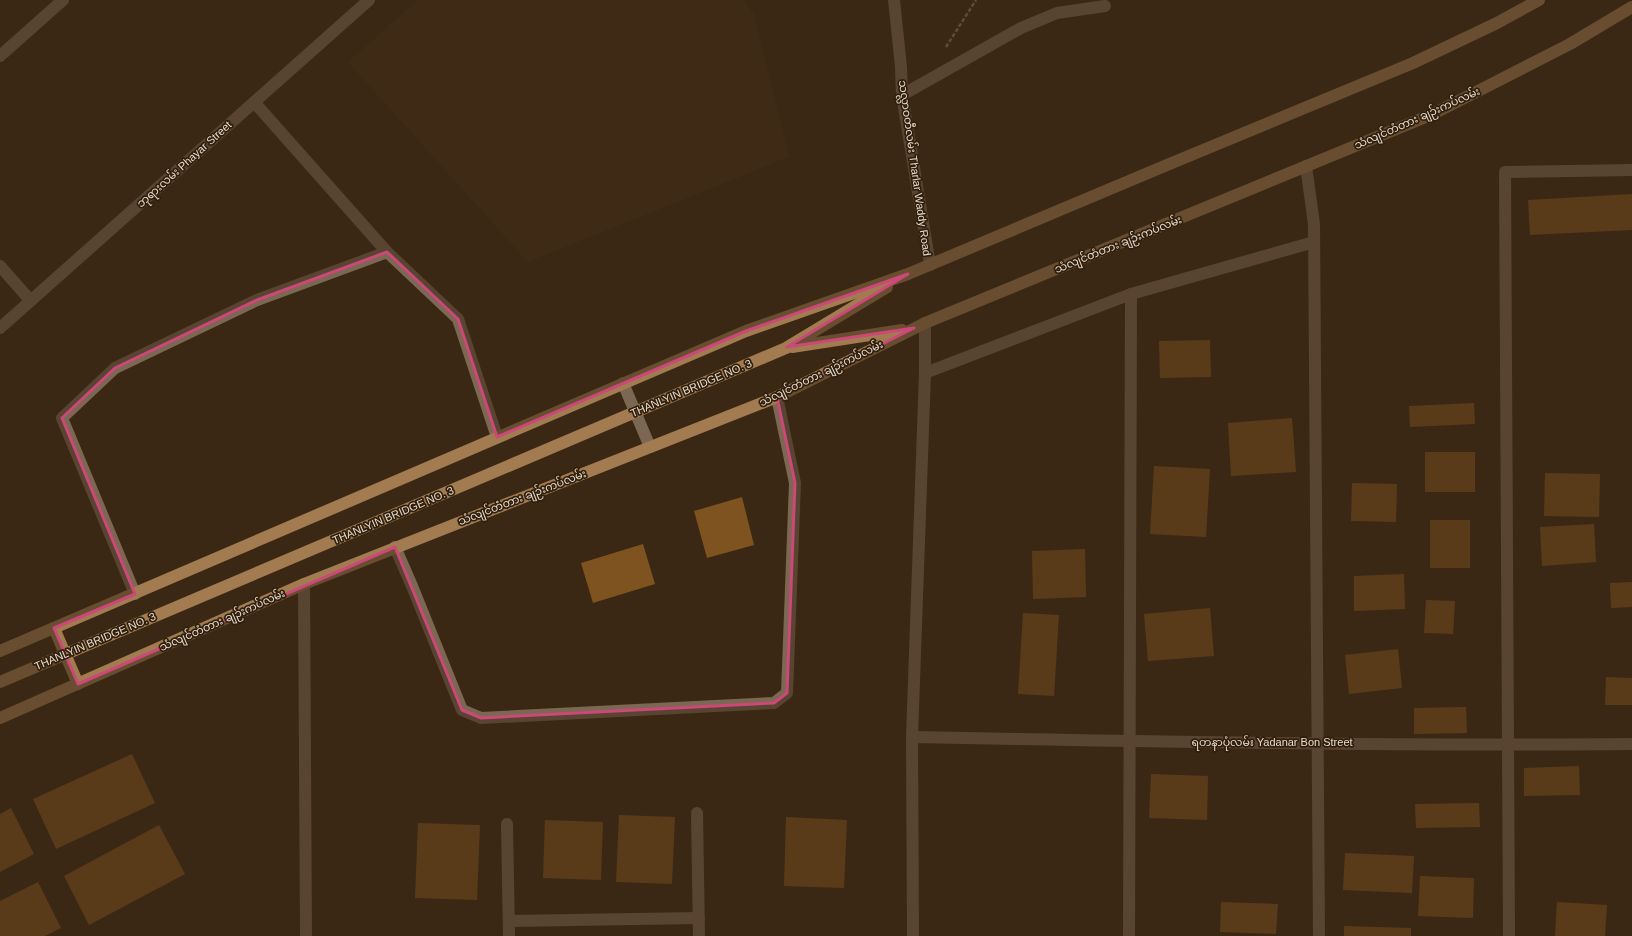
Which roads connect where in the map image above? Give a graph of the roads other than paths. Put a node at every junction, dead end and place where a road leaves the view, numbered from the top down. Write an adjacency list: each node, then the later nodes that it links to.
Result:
1 (63, 0): 7 (street)
2 (369, 0): 9 (street, ဘုရားလမ်း Phayar Street)
3 (894, 0): 8 (street, သလ္လာဝတီလမ်း Tharlar Waddy Road)
4 (1539, 0): 14 (main road)
5 (1105, 6): 8 (street)
6 (1632, 7): 10 (main road, သံလျင်တံတား ချဉ်းကပ်လမ်း)
7 (0, 56)
8 (902, 96): 14 (street, သလ္လာဝတီလမ်း Tharlar Waddy Road)
9 (254, 102): 13 (street); 18 (street, ဘုရားလမ်း Phayar Street)
10 (1306, 166): 12 (street); 19 (main road, သံလျင်တံတား ချဉ်းကပ်လမ်း)
11 (1632, 170): 40 (street)
12 (1314, 242): 17 (street); 38 (street)
13 (387, 252): 26 (street); 30 (street)
14 (930, 265): 16 (main road)
15 (0, 266): 18 (street)
16 (908, 274): 22 (main road); 24 (main road)
17 (1130, 294): 23 (street); 37 (street)
18 (30, 300): 20 (street, ဘုရားလမ်း Phayar Street)
19 (925, 323): 21 (main road, သံလျင်တံတား ချဉ်းကပ်လမ်း); 23 (street)
20 (0, 328)
21 (914, 328): 22 (main road); 25 (main road, သံလျင်တံတား ချဉ်းကပ်လမ်း)
22 (786, 348): 33 (main road, THANLYIN BRIDGE NO. 3)
23 (925, 373): 36 (street)
24 (623, 383): 26 (main road); 27 (street)
25 (777, 397): 27 (main road, သံလျင်တံတား ချဉ်းကပ်လမ်း); 28 (street)
26 (497, 437): 30 (main road)
27 (650, 447): 28 (main road, သံလျင်တံတား ချဉ်းကပ်လမ်း)
28 (395, 547): 29 (main road, သံလျင်တံတား ချဉ်းကပ်လမ်း)
29 (304, 584): 34 (main road, သံလျင်တံတား ချဉ်းကပ်လမ်း); 45 (street)
30 (135, 594): 31 (main road)
31 (54, 628): 32 (main road); 34 (main road)
32 (0, 651)
33 (0, 682)
34 (78, 684): 35 (main road, သံလျင်တံတား ချဉ်းကပ်လမ်း)
35 (0, 718)
36 (912, 737): 37 (street, ရတနာပုံလမ်း Yadanar Bon Street); 48 (street)
37 (1130, 741): 38 (street, ရတနာပုံလမ်း Yadanar Bon Street); 49 (street)
38 (1318, 743): 40 (street, ရတနာပုံလမ်း Yadanar Bon Street); 50 (street)
39 (1632, 744): 40 (street, ရတနာပုံလမ်း Yadanar Bon Street)
40 (1508, 745): 51 (street)
41 (697, 813): 43 (street)
42 (507, 824): 44 (street)
43 (698, 918): 44 (street); 47 (street)
44 (509, 921): 46 (street)
45 (306, 936)
46 (509, 936)
47 (699, 936)
48 (913, 936)
49 (1129, 936)
50 (1319, 936)
51 (1509, 936)

